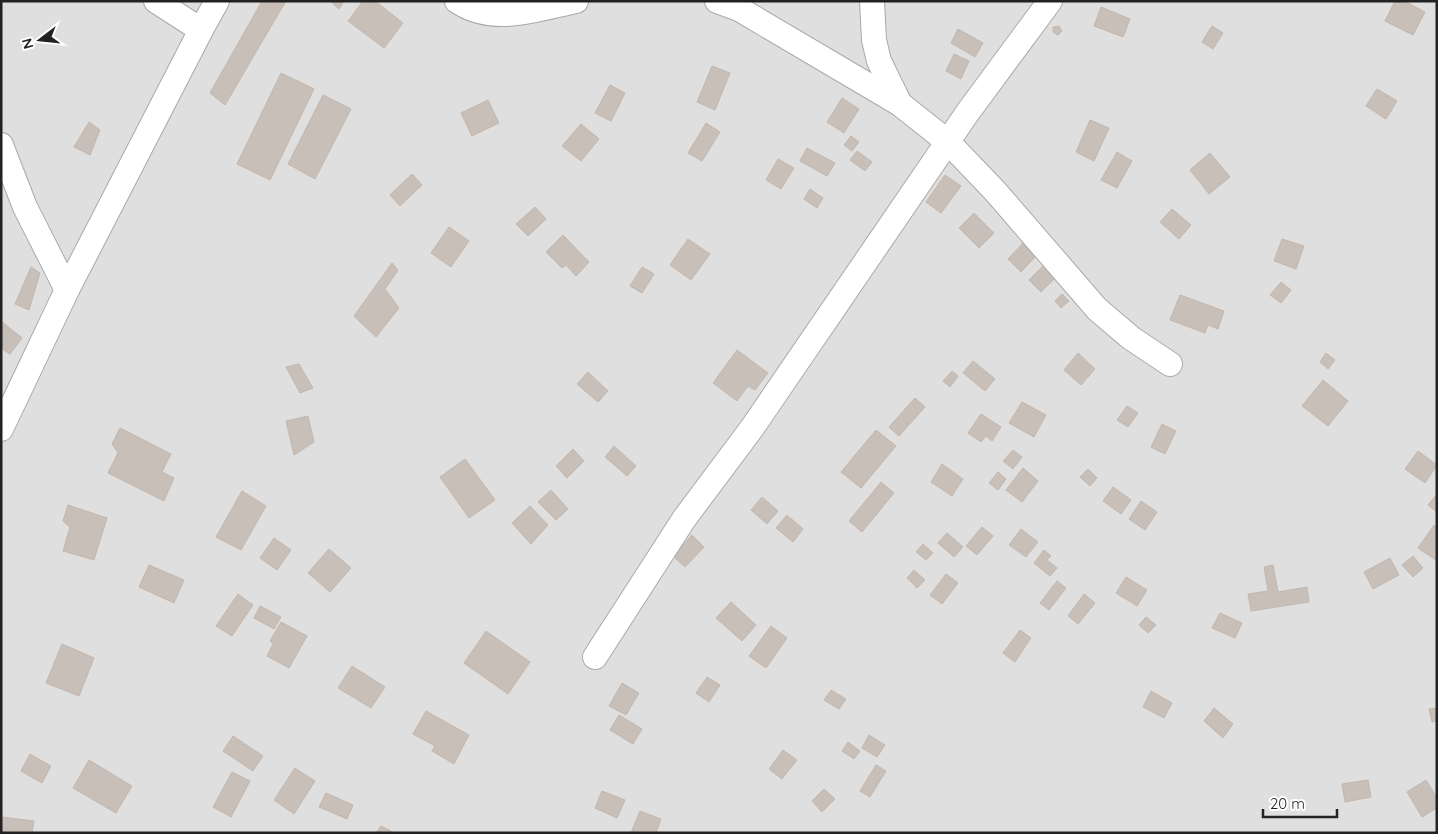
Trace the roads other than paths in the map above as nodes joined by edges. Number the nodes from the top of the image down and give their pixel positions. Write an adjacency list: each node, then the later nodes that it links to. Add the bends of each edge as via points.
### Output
1 (156, 1): 8 (street)
2 (217, 1): 8 (street)
3 (457, 1): 4 (street, via 488,15 506,15)
4 (576, 1)
5 (717, 1): 9 (street, via 739,9)
6 (872, 1): 9 (street, via 874,40 879,61)
7 (1050, 1): 10 (street)
8 (201, 30): 12 (street)
9 (900, 104): 10 (street)
10 (948, 142): 13 (street, via 1097,309 1131,338); 15 (street, via 752,428 684,518)
11 (1, 145): 12 (street, via 24,207)
12 (67, 290): 14 (street)
13 (1170, 364)
14 (1, 429)
15 (595, 657)

